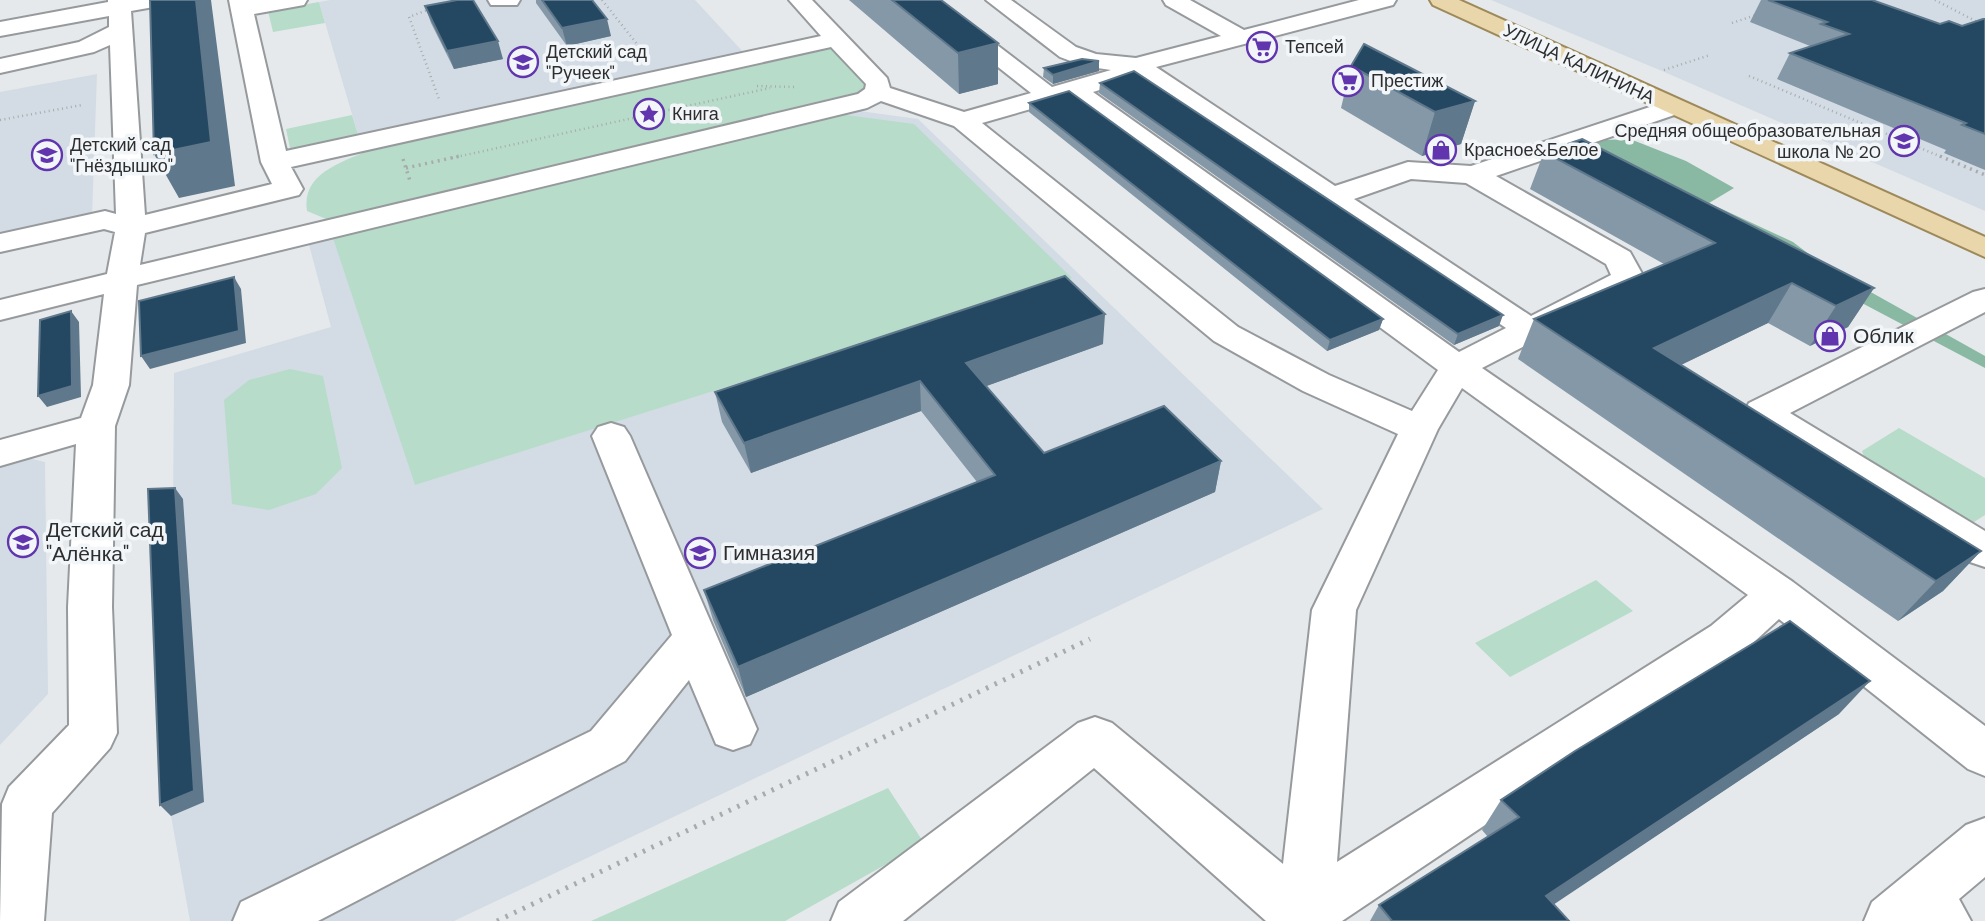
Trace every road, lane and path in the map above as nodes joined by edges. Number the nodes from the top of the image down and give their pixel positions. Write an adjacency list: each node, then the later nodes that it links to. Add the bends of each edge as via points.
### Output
1 (157, 0): 15 (street)
2 (296, 0): 13 (street)
3 (499, 0): 4 (street)
4 (509, 0)
5 (602, 0): 27 (path)
6 (800, 0): 21 (street)
7 (924, 0): 32 (street)
8 (997, 0): 22 (street)
9 (1174, 0): 20 (street)
10 (1385, 0): 20 (street)
11 (1441, 0): 36 (main road, УЛИЦА КАЛИНИНА)
12 (1935, 0): 18 (path)
13 (241, 5): 45 (street)
14 (435, 6): 41 (path, via 409,17)
15 (120, 13): 19 (street); 25 (street, via 86,47); 52 (street)
16 (1756, 15): 17 (path)
17 (1732, 23)
18 (1985, 26)
19 (0, 29)
20 (1240, 37): 24 (street)
21 (837, 38): 27 (street); 34 (street, via 878,83)
22 (1068, 52): 24 (street, via 1091,61); 32 (street)
23 (1710, 55): 26 (path)
24 (1136, 65): 33 (street, via 1117,77); 50 (street)
25 (0, 66)
26 (1661, 71)
27 (663, 76): 41 (street)
28 (1749, 76): 44 (path)
29 (751, 85): 30 (path)
30 (778, 87): 31 (path); 37 (path)
31 (803, 88)
32 (1040, 88): 38 (street)
33 (1074, 90): 38 (street); 60 (street)
34 (878, 92): 38 (street); 51 (street, via 867,100)
35 (82, 105): 40 (path)
36 (1674, 107): 48 (street); 55 (main road, УЛИЦА КАЛИНИНА)
37 (664, 111): 39 (path, via 644,108); 39 (path, via 653,121)
38 (955, 117): 62 (street, via 1226,334 1317,383)
39 (633, 118): 46 (path)
40 (0, 120)
41 (447, 123): 43 (street)
42 (1903, 132): 44 (path)
43 (395, 135): 45 (street); 46 (path)
44 (1890, 136): 47 (path)
45 (275, 162): 49 (street)
46 (406, 168): 51 (path)
47 (1985, 174)
48 (1473, 175): 50 (street, via 1408,170); 59 (street, via 1619,259 1629,279)
49 (289, 189): 52 (street); 53 (street)
50 (1332, 197): 59 (street)
51 (418, 209): 53 (street)
52 (131, 227): 54 (street, via 105,220); 56 (street)
53 (275, 241): 56 (street)
54 (0, 243)
55 (1985, 248)
56 (122, 279): 58 (street); 61 (street, via 111,385)
57 (1985, 299): 65 (street, via 1762,412)
58 (0, 310)
59 (1529, 329): 60 (street)
60 (1457, 367): 62 (street); 66 (street)
61 (96, 426): 64 (street); 71 (street, via 90,607 93,733)
62 (1419, 429): 74 (street, via 1334,610)
63 (611, 436): 67 (street)
64 (0, 453)
65 (1985, 551)
66 (1778, 594): 70 (street); 74 (street, via 1727,639)
67 (695, 638): 69 (street); 76 (street, via 608,746)
68 (1090, 639): 77 (path)
69 (733, 729)
70 (1985, 754)
71 (13, 817): 75 (street)
72 (1985, 844): 73 (street)
73 (1918, 914)
74 (1303, 919): 78 (street, via 1096,738)
75 (16, 921)
76 (261, 921)
77 (497, 921)
78 (859, 921)

